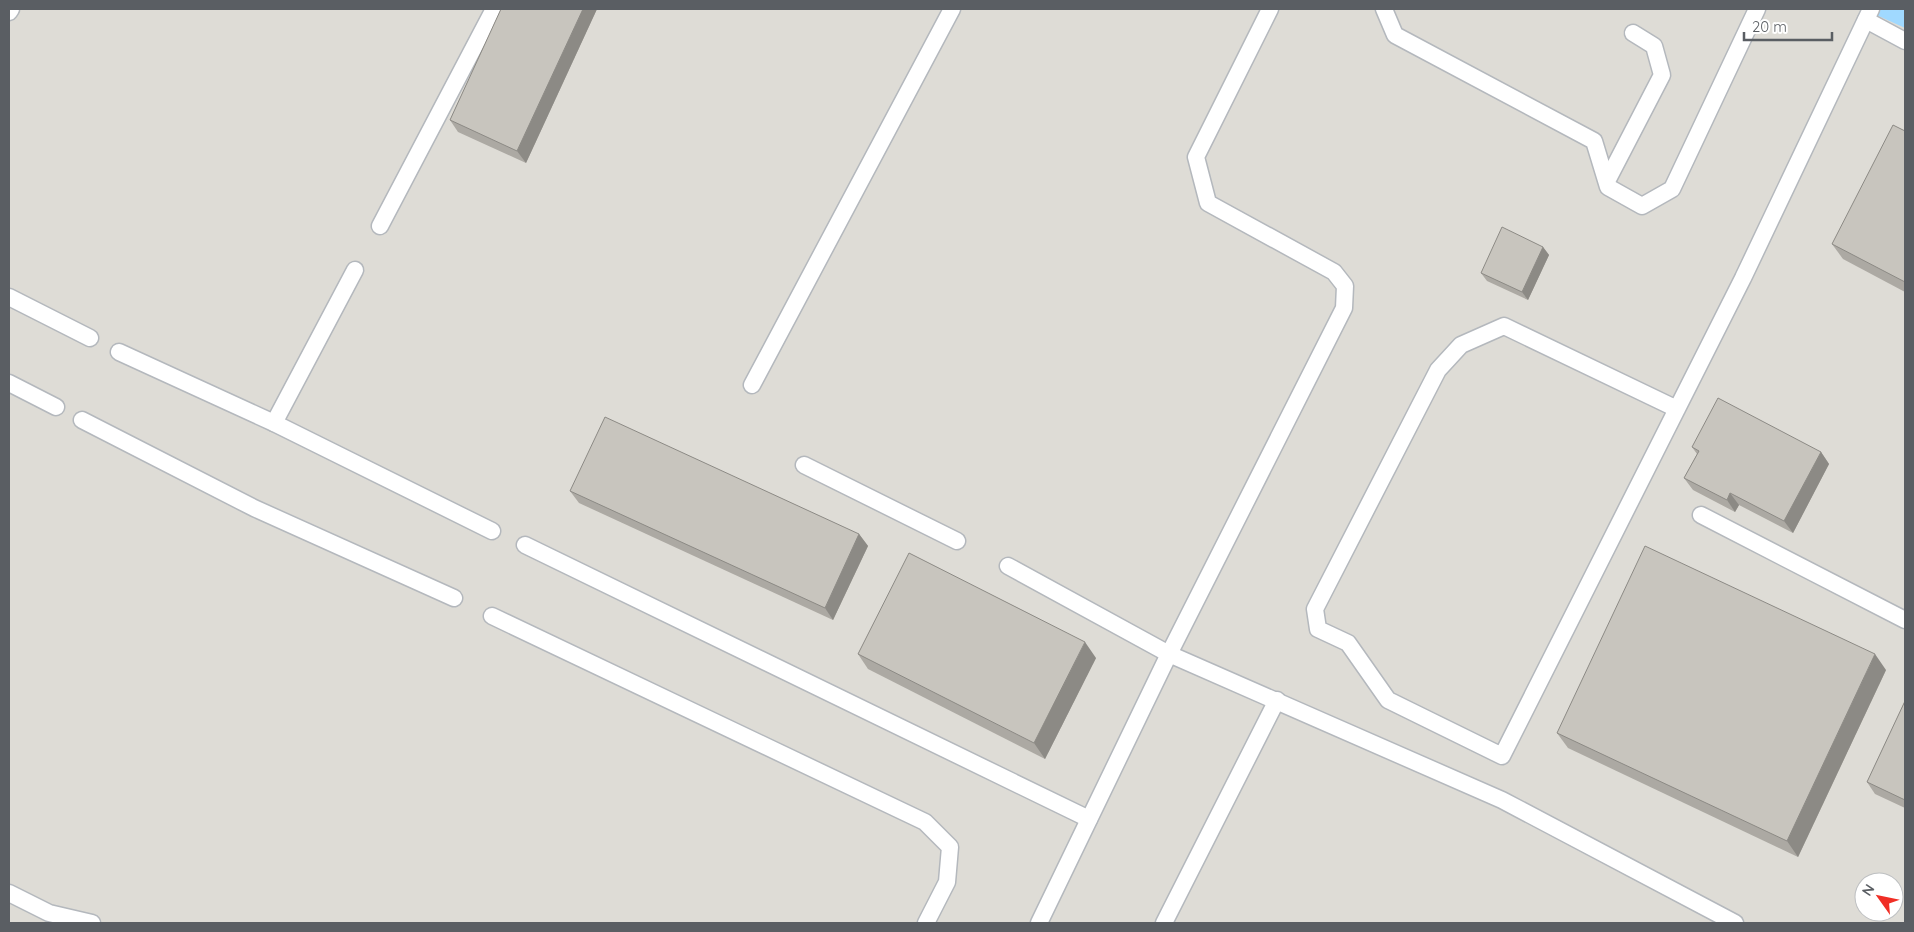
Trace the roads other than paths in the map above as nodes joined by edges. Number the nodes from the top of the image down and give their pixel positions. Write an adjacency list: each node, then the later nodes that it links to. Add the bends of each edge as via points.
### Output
1 (11, 9): 7 (lane)
2 (494, 9): 12 (lane)
3 (952, 9): 18 (lane)
4 (1270, 9): 32 (lane, via 1196,157 1208,203 1334,272 1345,286 1344,308)
5 (1384, 9): 11 (lane, via 1395,35 1594,141)
6 (1757, 9): 11 (lane, via 1672,189 1642,206 1608,186)
7 (9, 12)
8 (1868, 15): 10 (lane); 20 (lane)
9 (1633, 33): 11 (lane, via 1654,46 1662,75)
10 (1905, 41)
11 (1606, 181)
12 (380, 226)
13 (355, 270): 22 (lane)
14 (9, 297): 15 (lane)
15 (90, 338)
16 (119, 352): 22 (lane)
17 (9, 383): 19 (lane)
18 (752, 385)
19 (56, 407)
20 (1677, 409): 20 (lane, via 1502,756 1388,700 1348,643 1318,630 1315,609 1438,370 1461,345 1504,326)
21 (82, 420): 29 (lane, via 254,508)
22 (274, 423): 25 (lane)
23 (804, 465): 26 (lane)
24 (1701, 515): 31 (lane)
25 (492, 531)
26 (957, 541)
27 (524, 545): 34 (lane)
28 (1008, 566): 32 (lane)
29 (454, 598)
30 (492, 616): 37 (lane, via 925,822 950,846 946,882)
31 (1905, 620)
32 (1169, 654): 33 (lane); 34 (lane)
33 (1277, 700): 39 (lane); 40 (lane, via 1502,800)
34 (1090, 819): 38 (lane)
35 (9, 893): 36 (lane, via 49,913)
36 (92, 923)
37 (926, 923)
38 (1040, 923)
39 (1164, 923)
40 (1735, 923)

